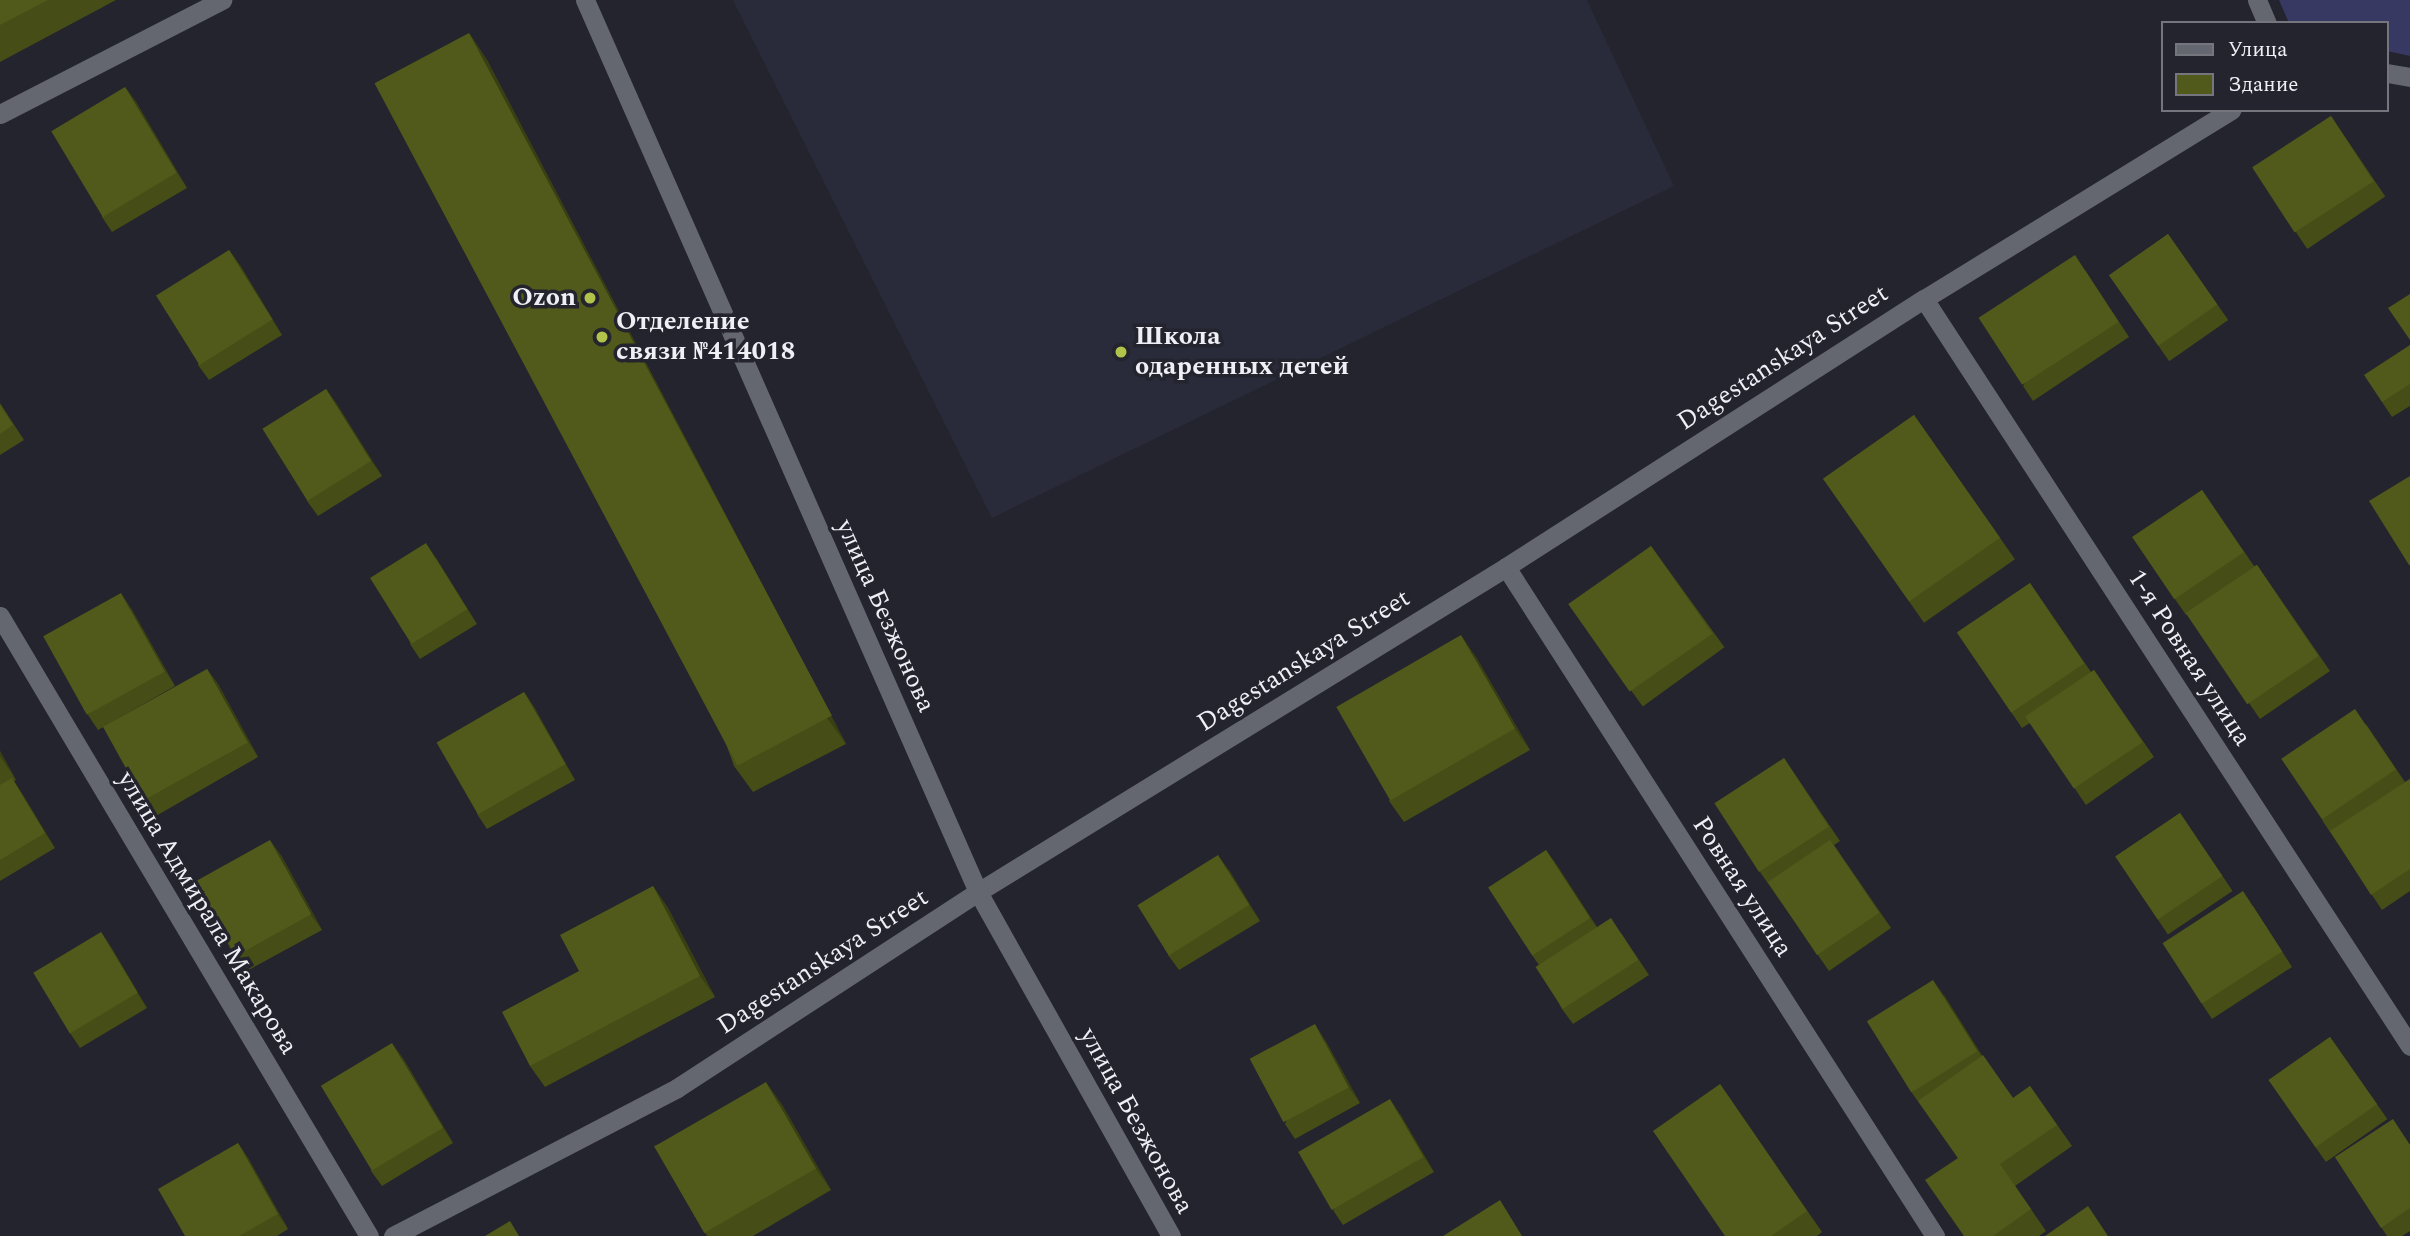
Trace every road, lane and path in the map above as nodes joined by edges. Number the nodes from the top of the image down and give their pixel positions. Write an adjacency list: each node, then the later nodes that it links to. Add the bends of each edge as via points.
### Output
1 (222, 0): 8 (street)
2 (585, 0): 12 (street, улица Безжонова)
3 (2257, 0): 4 (street)
4 (2266, 21)
5 (2389, 73): 6 (street)
6 (2410, 76)
7 (2228, 112): 9 (street, Dagestanskaya Street)
8 (0, 114)
9 (1924, 299): 10 (street, Dagestanskaya Street); 13 (street, 1-я Ровная улица)
10 (1506, 567): 12 (street, Dagestanskaya Street); 17 (street, Ровная улица)
11 (0, 616): 14 (street, улица Адмирала Макарова)
12 (978, 892): 15 (street, Dagestanskaya Street, via 677,1088); 16 (street, улица Безжонова)
13 (2410, 1046)
14 (369, 1236)
15 (393, 1236)
16 (1171, 1236)
17 (1934, 1236)

